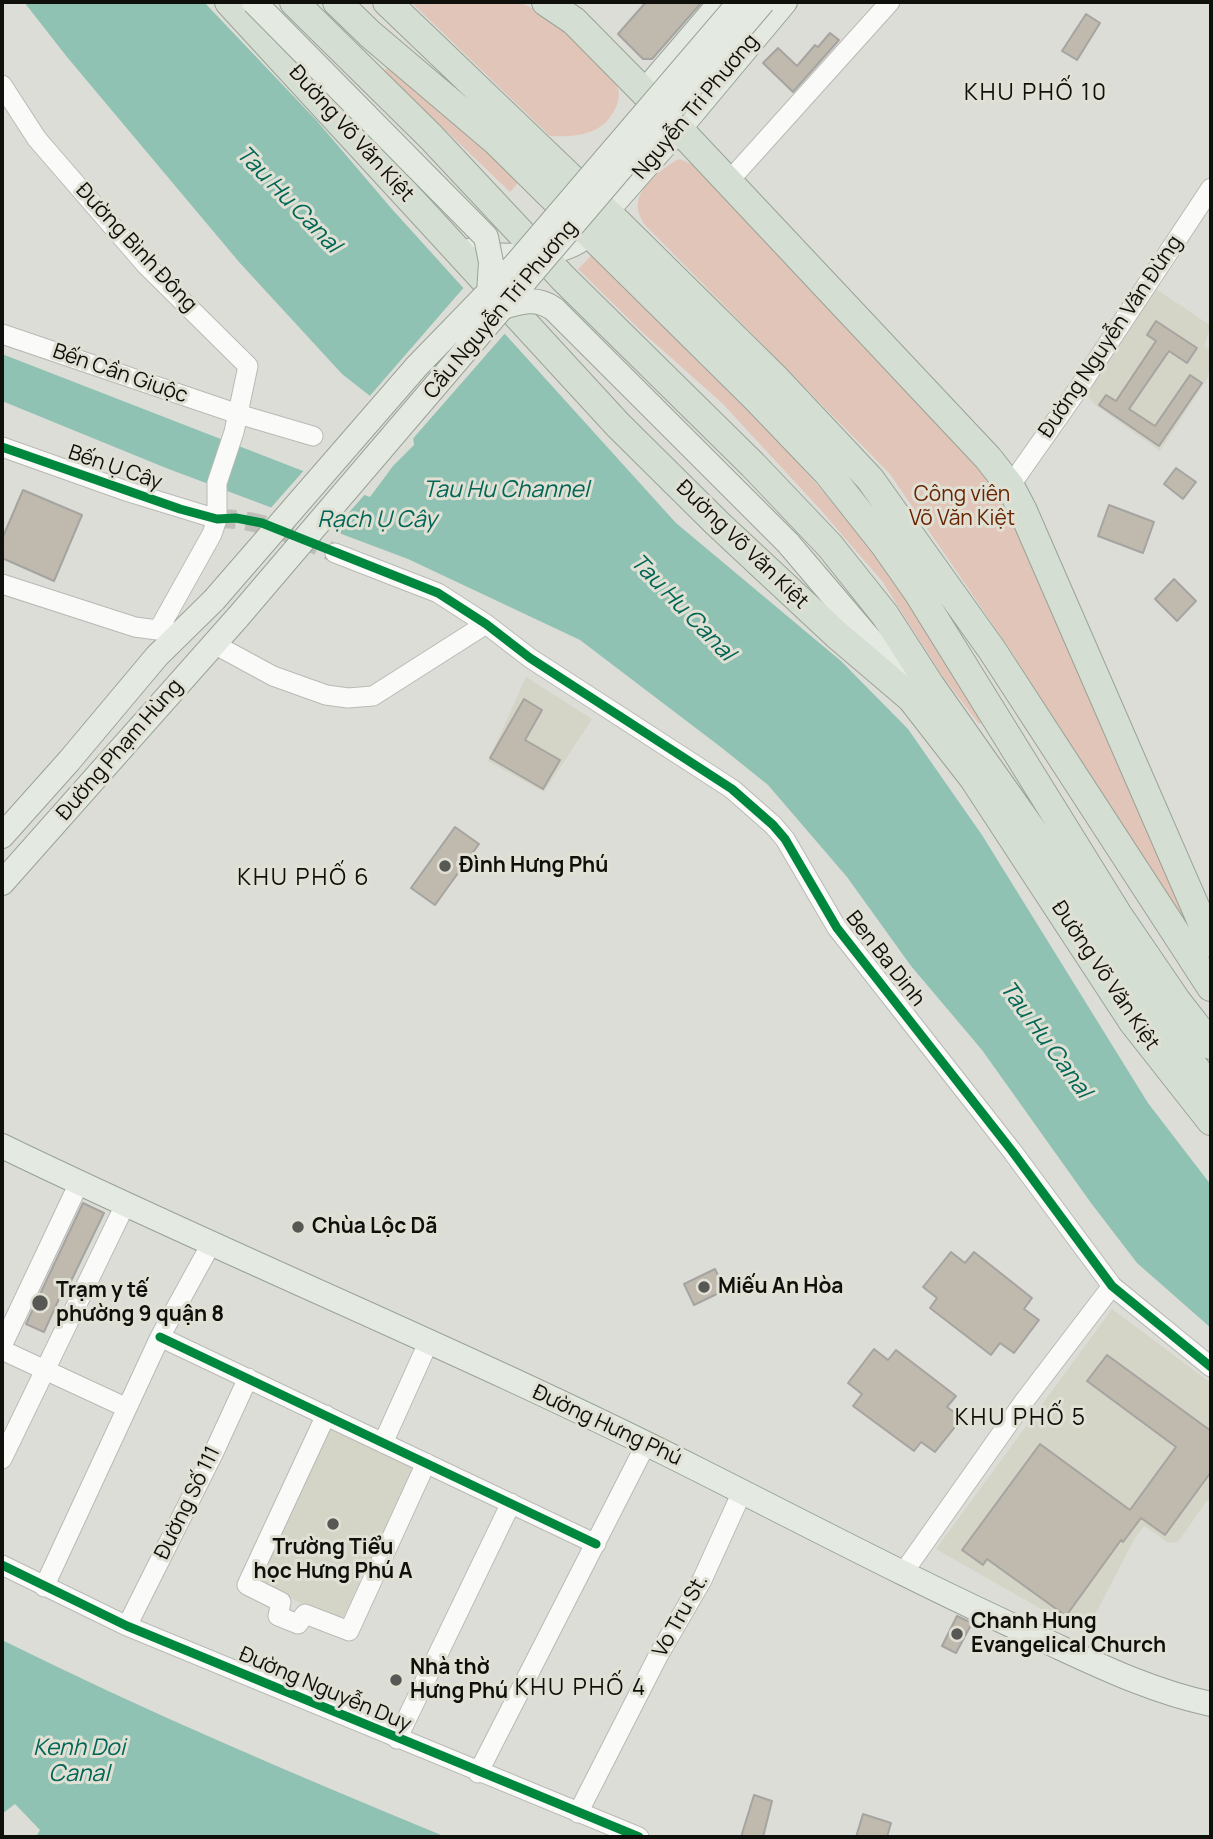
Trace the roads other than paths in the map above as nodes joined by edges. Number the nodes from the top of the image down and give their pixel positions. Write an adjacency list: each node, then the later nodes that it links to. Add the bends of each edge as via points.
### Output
1 (229, 2): 21 (highway, Đường Võ Văn Kiệt)
2 (254, 2): 23 (main road, bridge, via 486,237)
3 (293, 2): 22 (highway, Đường Võ Văn Kiệt, via 431,137)
4 (337, 2): 20 (highway, via 496,141)
5 (387, 2): 19 (highway)
6 (546, 2): 14 (highway, via 574,21)
7 (722, 2): 12 (main road)
8 (740, 2): 23 (main road, Cầu Nguyễn Tri Phương, bridge)
9 (763, 2): 23 (main road, Cầu Nguyễn Tri Phương, bridge)
10 (785, 2): 15 (main road, Nguyễn Tri Phương)
11 (890, 2): 17 (street)
12 (672, 59): 14 (main road); 15 (main road)
13 (2, 85): 25 (street, Đường Bình Đông, via 37,139 146,265 248,366)
14 (644, 92): 16 (highway)
15 (709, 94): 16 (main road, Nguyễn Tri Phương)
16 (679, 129): 17 (highway); 19 (main road, Nguyễn Tri Phương)
17 (728, 182): 28 (highway)
18 (1211, 188): 28 (street, Đường Nguyễn Văn Đừng)
19 (608, 212): 20 (main road, Nguyễn Tri Phương); 43 (highway, via 776,379 884,496 992,650)
20 (589, 233): 22 (main road, via 574,244); 44 (highway, via 827,472 884,544 963,661 1118,915)
21 (446, 238): 22 (main road, via 483,254); 37 (highway, Đường Võ Văn Kiệt, via 618,425 837,635)
22 (540, 253): 40 (highway, Đường Võ Văn Kiệt, via 830,546 885,615)
23 (496, 300): 32 (main road, Cầu Nguyễn Tri Phương, bridge, via 417,366); 33 (main road, Cầu Nguyễn Tri Phương, bridge); 37 (main road, bridge, via 544,302 563,317 788,543 890,663)
24 (2, 334): 25 (street, Bến Cần Giuộc)
25 (236, 423): 26 (street, Bến Cần Giuộc); 29 (street, via 217,483)
26 (313, 436)
27 (2, 447): 29 (street, Bến Ụ Cây)
28 (1010, 486): 42 (highway)
29 (217, 519): 35 (street)
30 (335, 553): 34 (street, via 438,593)
31 (2, 584): 35 (street, via 135,627)
32 (214, 600): 35 (main road, Đường Phạm Hùng)
33 (238, 617): 36 (main road, Đường Phạm Hùng)
34 (486, 624): 36 (street, via 373,696 348,698 273,676); 51 (street, Ben Ba Dinh, via 530,658 732,789 773,825 837,928)
35 (170, 631): 39 (main road, Đường Phạm Hùng, via 157,656)
36 (214, 644): 41 (main road, Đường Phạm Hùng)
37 (911, 698): 38 (highway, Đường Võ Văn Kiệt)
38 (974, 779): 40 (highway); 46 (highway, Đường Võ Văn Kiệt, via 1133,1022)
39 (2, 836)
40 (1037, 837): 45 (highway, Đường Võ Văn Kiệt, via 1153,1012)
41 (2, 883)
42 (1211, 943)
43 (1211, 987)
44 (1211, 1045)
45 (1211, 1089)
46 (1211, 1121)
47 (2, 1146): 48 (main road, Đường Hưng Phú)
48 (79, 1183): 49 (main road, Đường Hưng Phú); 54 (street)
49 (125, 1205): 50 (main road, Đường Hưng Phú); 56 (street)
50 (211, 1244): 52 (street); 53 (main road, Đường Hưng Phú)
51 (1112, 1286): 55 (street, Ben Ba Dinh); 68 (street, via 1025,1399)
52 (160, 1337): 57 (street); 58 (street)
53 (429, 1341): 60 (street); 61 (main road, Đường Hưng Phú)
54 (2, 1348): 56 (street)
55 (1211, 1367)
56 (44, 1369): 58 (street); 62 (street)
57 (248, 1378): 59 (street); 70 (street, Đường Số 111)
58 (127, 1408): 69 (street)
59 (326, 1415): 60 (street); 63 (street, via 247,1585 281,1602 278,1616 298,1625 305,1614 348,1631)
60 (383, 1443): 63 (street)
61 (646, 1444): 64 (main road, Đường Hưng Phú); 66 (street)
62 (2, 1459)
63 (426, 1463): 65 (street)
64 (742, 1492): 68 (main road, Đường Hưng Phú); 74 (street, Vo Tru St., via 702,1580)
65 (511, 1503): 66 (street); 72 (street)
66 (596, 1544): 73 (street)
67 (2, 1565): 69 (street, Đường Nguyễn Duy)
68 (903, 1573): 71 (main road, Đường Hưng Phú, via 1116,1674)
69 (44, 1587): 70 (street, Đường Nguyễn Duy)
70 (127, 1626): 72 (street, Đường Nguyễn Duy)
71 (1211, 1704)
72 (397, 1739): 73 (street, Đường Nguyễn Duy)
73 (478, 1773): 74 (street, Đường Nguyễn Duy)
74 (578, 1814): 75 (street, Đường Nguyễn Duy)
75 (639, 1837)

